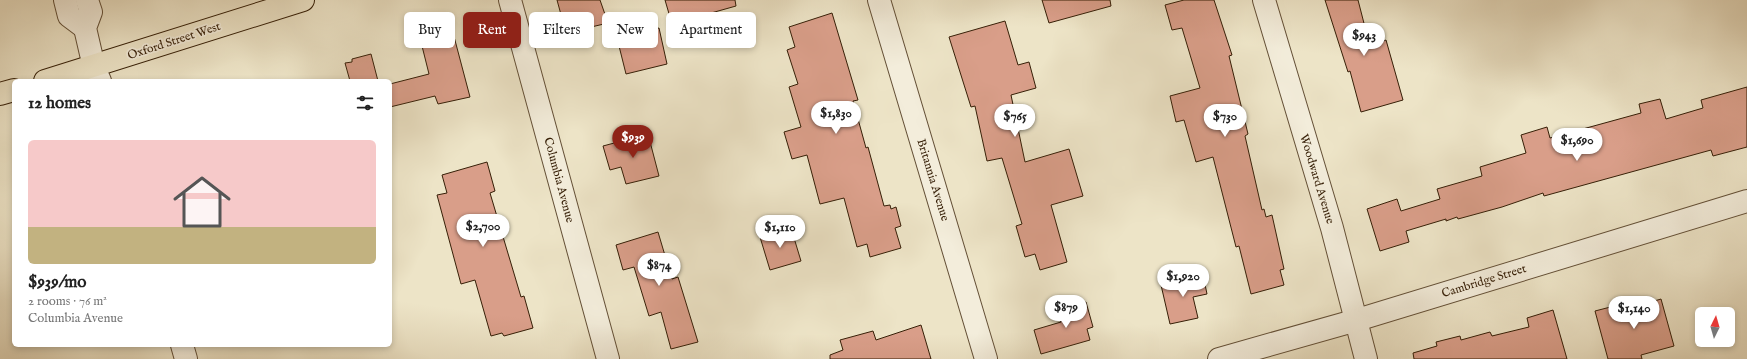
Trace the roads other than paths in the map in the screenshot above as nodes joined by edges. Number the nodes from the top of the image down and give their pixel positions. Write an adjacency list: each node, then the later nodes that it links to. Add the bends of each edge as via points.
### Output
1 (65, 0): 7 (street, via 69,16)
2 (87, 0): 7 (street, via 91,12)
3 (303, 0): 8 (main road, Oxford Street West)
4 (510, 0): 16 (street, Columbia Avenue)
5 (879, 0): 17 (street, Britannia Avenue)
6 (1264, 0): 13 (street, Woodward Avenue)
7 (84, 28): 8 (street)
8 (97, 74): 9 (main road, Oxford Street West)
9 (60, 79)
10 (12, 91): 11 (main road)
11 (0, 94)
12 (1747, 201): 13 (street, Cambridge Street)
13 (1357, 320): 18 (street, Cambridge Street); 19 (street, Woodward Avenue)
14 (183, 347): 15 (street)
15 (186, 359)
16 (608, 359)
17 (986, 359)
18 (1220, 359)
19 (1366, 359)

